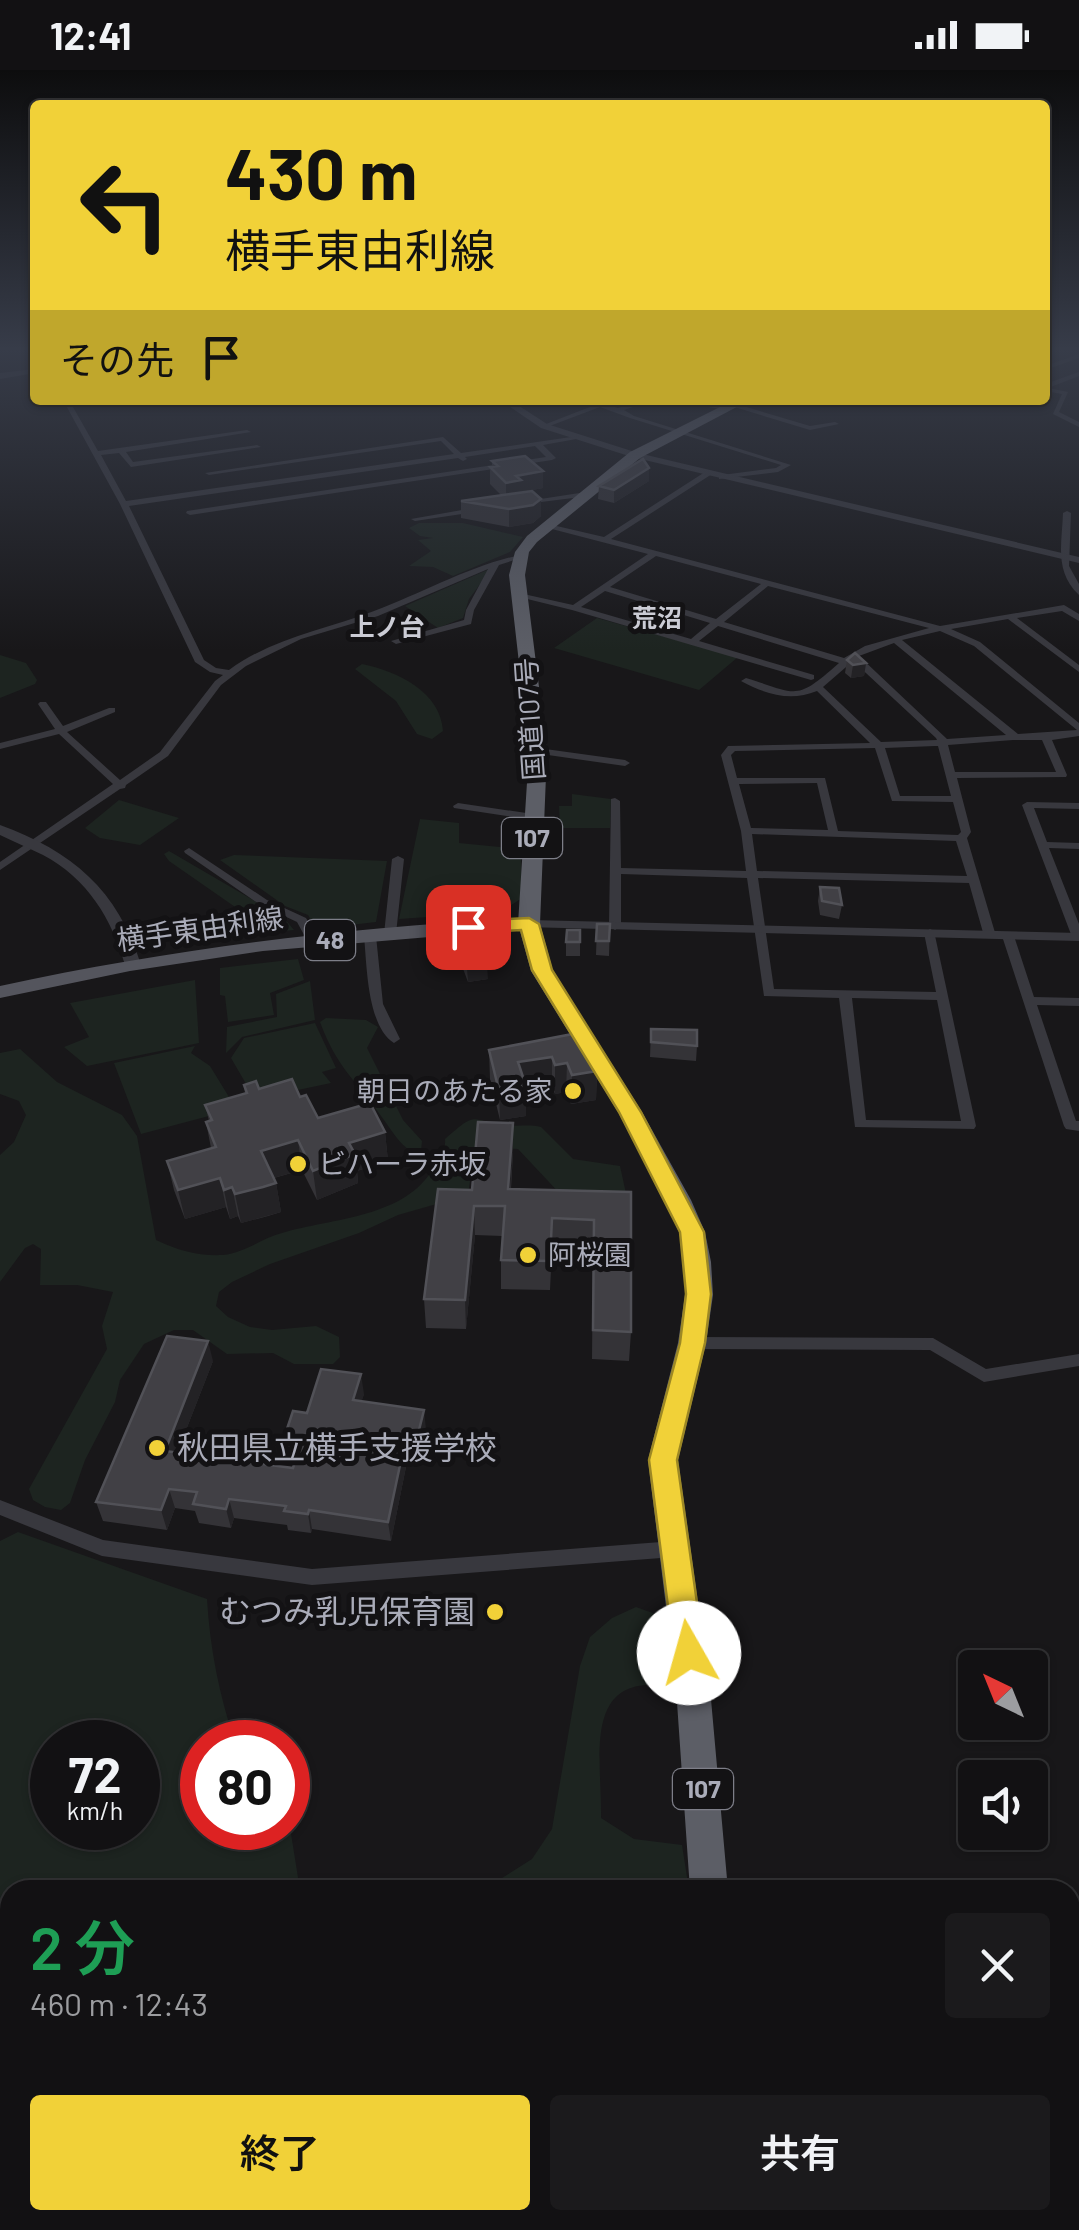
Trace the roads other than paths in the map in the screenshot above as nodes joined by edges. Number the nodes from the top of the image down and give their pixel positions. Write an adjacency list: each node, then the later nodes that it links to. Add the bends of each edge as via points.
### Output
1 (93, 450): 12 (street)
2 (121, 450): 11 (street, via 132,465); 12 (street)
3 (242, 450): 11 (street)
4 (371, 450): 15 (street)
5 (453, 450): 13 (street)
6 (495, 450): 13 (street)
7 (543, 450): 17 (street, via 552,458)
8 (618, 450): 14 (street)
9 (645, 450): 14 (highway)
10 (737, 450): 21 (street, via 787,465)
11 (232, 451): 16 (street)
12 (95, 454): 26 (street)
13 (458, 454): 17 (street); 19 (street)
14 (635, 455): 20 (street); 24 (highway)
15 (318, 457): 16 (street); 19 (street)
16 (245, 468): 18 (street); 22 (street)
17 (474, 470): 23 (street)
18 (209, 473)
19 (331, 473): 22 (street); 23 (street)
20 (708, 474): 21 (street); 33 (street)
21 (722, 477): 35 (street)
22 (256, 484): 25 (street); 26 (street)
23 (344, 490): 25 (street)
24 (586, 494): 27 (street); 32 (highway)
25 (268, 501): 29 (street)
26 (124, 504): 53 (street, via 200,662)
27 (508, 504)
28 (490, 507): 30 (street)
29 (190, 513)
30 (415, 519)
31 (1079, 524): 35 (street, via 1067,517)
32 (551, 526): 33 (street); 36 (highway)
33 (605, 540): 34 (street)
34 (654, 554): 39 (street); 40 (street)
35 (1066, 557): 37 (street); 41 (street)
36 (520, 558): 38 (street); 42 (highway, 国道107号 / 107)
37 (1079, 560)
38 (494, 564): 49 (street, via 468,622); 53 (street, via 375,614 298,637)
39 (768, 582): 46 (street); 47 (street)
40 (604, 588): 43 (street); 46 (street)
41 (1079, 592)
42 (519, 596): 43 (street); 66 (highway, 国道107号 / 107)
43 (574, 608): 48 (street)
44 (1011, 616): 45 (street, via 1064,608); 47 (street); 52 (street)
45 (1079, 618)
46 (719, 621): 48 (street); 51 (street, via 766,640)
47 (946, 630): 50 (street); 60 (street, via 977,644)
48 (694, 640): 54 (street)
49 (396, 641)
50 (897, 641): 51 (street); 61 (street)
51 (847, 658): 56 (street); 63 (street)
52 (1079, 669)
53 (230, 673): 70 (street, via 164,754)
54 (811, 677)
55 (746, 681): 56 (street, via 790,695)
56 (819, 688): 65 (street)
57 (43, 704): 59 (street)
58 (112, 710): 59 (street)
59 (60, 731): 64 (street); 70 (street)
60 (1079, 731): 62 (street)
61 (1015, 737): 62 (street); 63 (street)
62 (1047, 740): 68 (street, via 1062,775)
63 (945, 744): 65 (street); 68 (street)
64 (0, 746)
65 (880, 747): 69 (street, via 732,748 726,755); 71 (street, via 896,799)
66 (538, 751): 67 (street); 75 (highway, 国道107号 / 107)
67 (625, 763)
68 (953, 775): 71 (street)
69 (734, 780): 77 (street); 78 (street, via 821,780)
70 (121, 786): 82 (street)
71 (956, 799): 79 (street, via 966,832)
72 (615, 801): 86 (street)
73 (458, 806): 75 (street)
74 (1079, 806): 80 (street, via 1027,806)
75 (534, 817): 91 (highway, 国道107号 / 107)
76 (0, 829): 82 (street)
77 (746, 831): 78 (street); 87 (street)
78 (834, 835): 79 (street)
79 (961, 838): 88 (street)
80 (1042, 845): 81 (street); 89 (street)
81 (1079, 846)
82 (33, 847): 85 (street); 100 (street, via 66,864 102,900 118,921)
83 (190, 850): 99 (street, via 263,902 302,920)
84 (398, 859): 95 (street)
85 (0, 867)
86 (616, 871): 87 (street); 92 (street)
87 (752, 872): 88 (street); 93 (street)
88 (974, 880): 96 (street)
89 (1059, 888): 90 (street); 98 (street)
90 (1079, 888)
91 (529, 924): 92 (street); 95 (main road, 横手東由利線 / 48); 108 (highway, 国道107号 / 107, via 542,970 630,1112 692,1232 699,1294)
92 (615, 926): 93 (street)
93 (759, 930): 94 (street); 102 (street, via 768,992)
94 (930, 933): 96 (street); 103 (street)
95 (380, 935): 99 (main road, 横手東由利線 / 48); 106 (street, via 377,1004)
96 (990, 936): 97 (street)
97 (1008, 936): 98 (street); 104 (street)
98 (1078, 937)
99 (313, 941): 100 (main road, 横手東由利線 / 48)
100 (132, 965): 101 (main road, 横手東由利線 / 48)
101 (0, 992)
102 (845, 994): 103 (street); 103 (street, via 860,1124 969,1126)
103 (940, 996)
104 (1030, 1001): 105 (street); 107 (street, via 1071,1126)
105 (1079, 1002)
106 (394, 1039)
107 (1079, 1126)
108 (692, 1343): 109 (street, via 933,1344 984,1376); 111 (highway, 国道107号 / 107, via 663,1460)
109 (1079, 1360)
110 (0, 1507): 111 (street, via 102,1548 312,1577)
111 (675, 1549): 112 (highway, 国道107号 / 107, via 697,1722)
112 (707, 1880)

